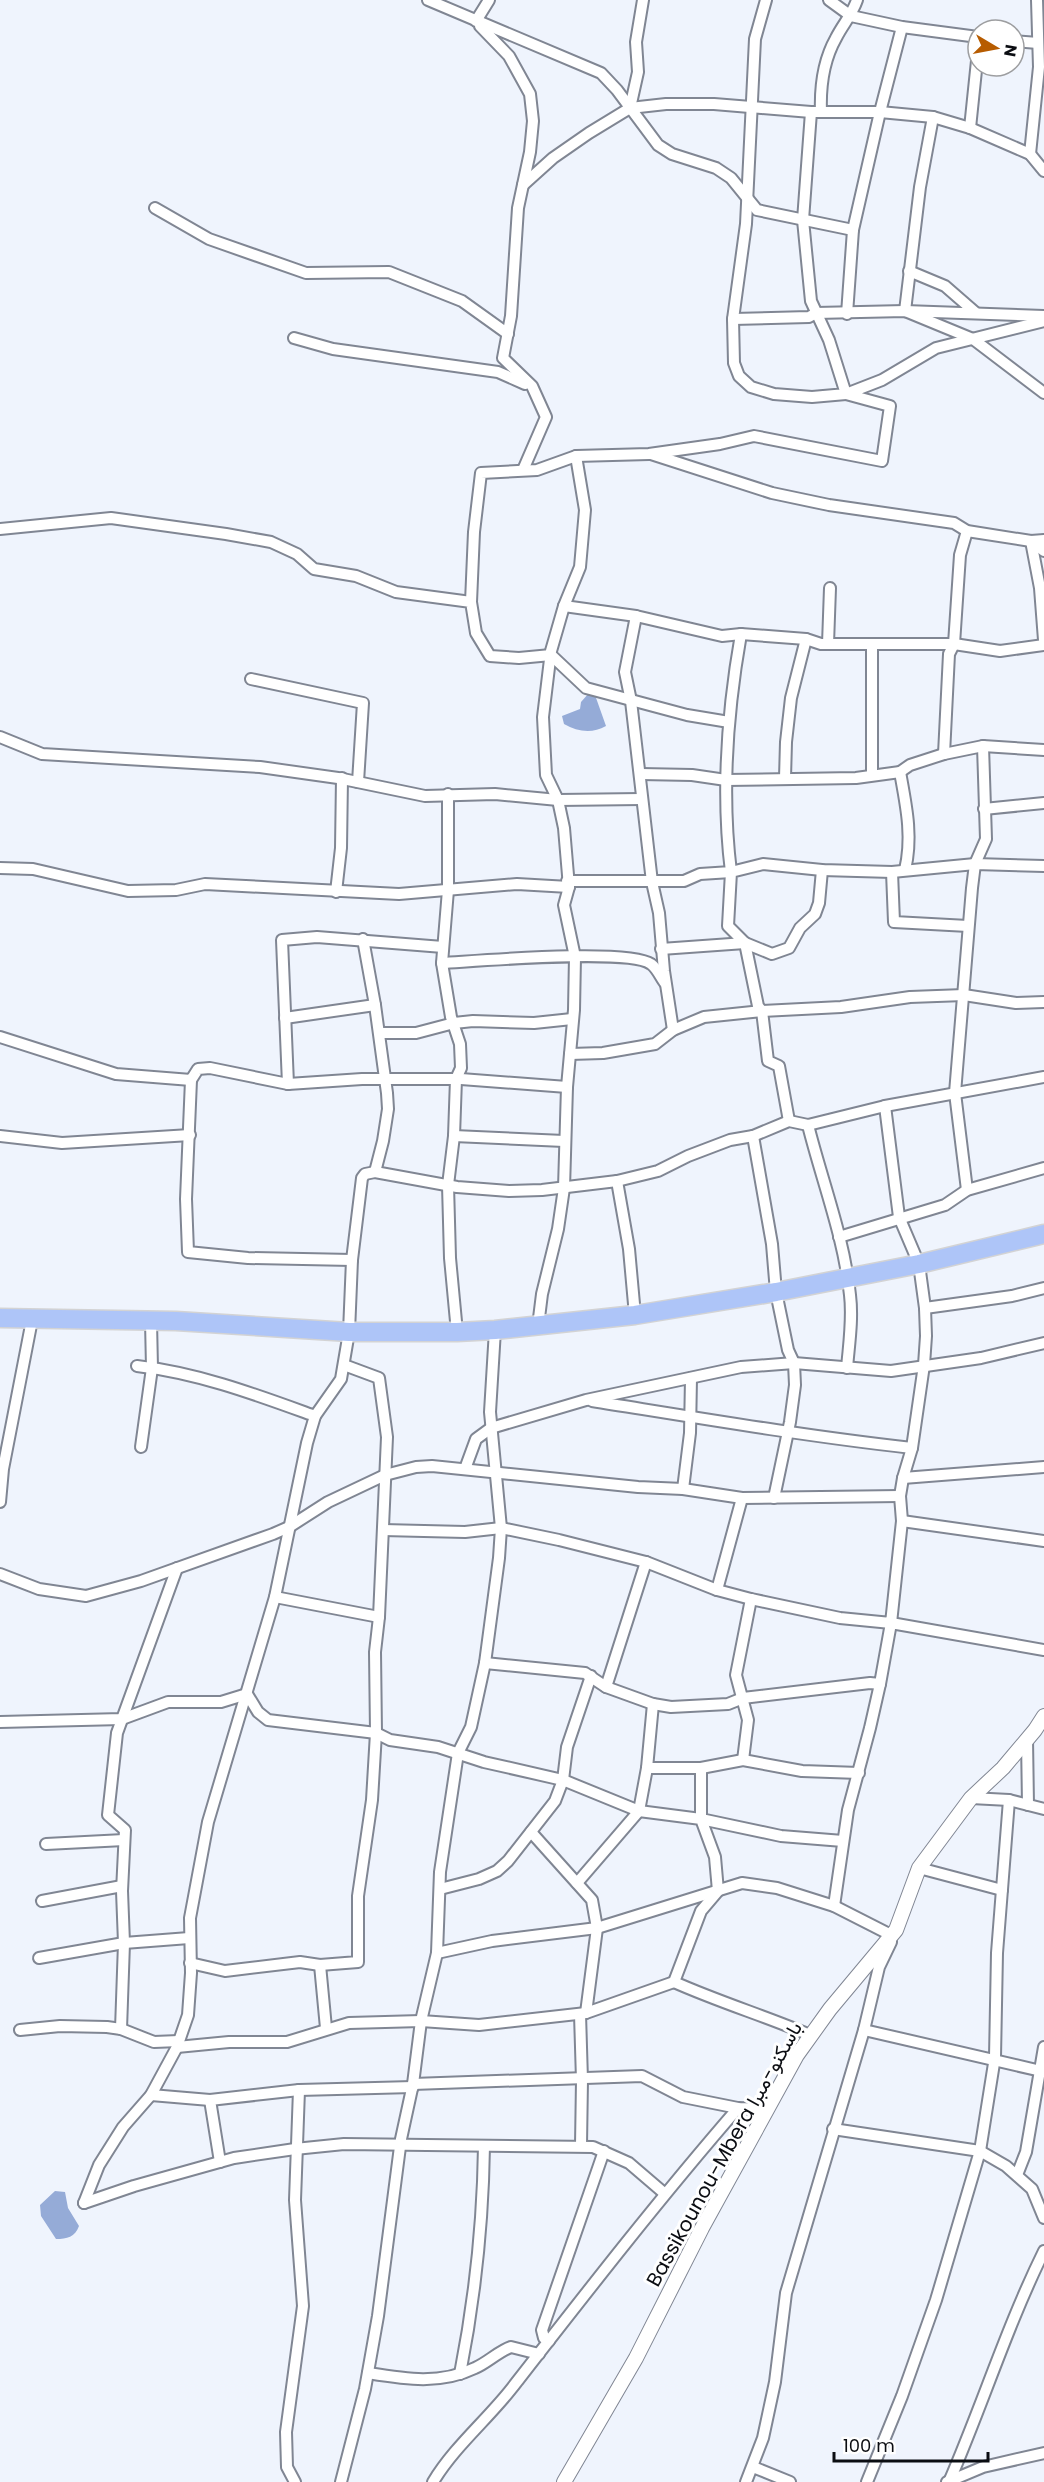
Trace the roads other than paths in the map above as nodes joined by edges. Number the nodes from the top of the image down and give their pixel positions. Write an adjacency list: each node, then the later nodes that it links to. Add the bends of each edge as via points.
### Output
1 (428, 0): 9 (street)
2 (489, 0): 9 (street)
3 (643, 0): 16 (street, via 636,42 638,72)
4 (766, 0): 17 (street, via 754,39)
5 (830, 0): 8 (street)
6 (857, 0): 8 (street)
7 (1037, 0): 13 (street)
8 (851, 15): 10 (street); 18 (street, via 825,62)
9 (476, 21): 16 (street, via 601,74); 24 (street, via 509,56 530,94 533,125)
10 (902, 27): 11 (street); 19 (street)
11 (966, 35)
12 (1026, 42): 13 (street)
13 (1038, 43): 14 (street)
14 (1041, 68): 22 (street)
15 (975, 78): 21 (street)
16 (630, 108): 17 (street, via 705,104); 24 (street, via 553,158); 25 (street, via 658,145 672,154 716,168)
17 (750, 109): 18 (street); 25 (street)
18 (816, 112): 19 (street); 27 (street)
19 (880, 112): 20 (street); 28 (street)
20 (933, 117): 21 (street); 29 (street)
21 (970, 128): 22 (street)
22 (1030, 154): 23 (street)
23 (1044, 171)
24 (523, 185): 37 (street)
25 (747, 196): 27 (street, via 757,210); 35 (street)
26 (154, 208): 37 (street, via 209,239 306,273 389,272 462,301)
27 (804, 220): 28 (street); 31 (street, via 811,301)
28 (853, 230): 32 (street)
29 (909, 271): 30 (street); 33 (street, via 945,286)
30 (905, 311): 32 (street); 33 (street); 39 (street)
31 (816, 314): 32 (street); 35 (street); 42 (street, via 829,340)
32 (847, 314)
33 (976, 314): 34 (street)
34 (1044, 316)
35 (733, 319): 42 (street, via 734,363 751,387 812,398)
36 (1044, 321): 39 (street)
37 (508, 334): 40 (street, via 503,358)
38 (294, 338): 40 (street, via 333,349 498,372)
39 (973, 339): 41 (street); 42 (street, via 936,348 882,380)
40 (532, 386): 45 (street, via 546,417)
41 (1044, 393)
42 (846, 394): 43 (street, via 890,405 882,461 754,436)
43 (649, 454): 44 (street); 47 (street, via 772,493 954,523)
44 (576, 456): 45 (street, via 537,470); 53 (street, via 585,510 580,567)
45 (524, 470): 52 (street, via 481,473)
46 (0, 529): 52 (street, via 111,518 225,534 271,542 297,554 314,569 356,576 396,592)
47 (967, 531): 49 (street); 59 (street, via 960,555)
48 (1044, 540): 49 (street)
49 (1031, 541): 50 (street); 57 (street)
50 (1044, 551)
51 (830, 588): 58 (street)
52 (471, 602): 62 (street, via 476,633 490,656)
53 (564, 606): 54 (street); 62 (street)
54 (636, 616): 55 (street, via 722,636); 64 (street, via 625,672)
55 (741, 634): 56 (street); 65 (street)
56 (806, 639): 58 (street); 74 (street, via 791,698)
57 (1044, 640)
58 (828, 644): 60 (street)
59 (954, 644): 60 (street); 61 (street, via 1000,651); 69 (street, via 949,654)
60 (872, 645): 72 (street)
61 (1044, 645)
62 (551, 656): 64 (street, via 586,688); 79 (street, via 543,717 546,775)
63 (251, 679): 76 (street, via 363,703)
64 (631, 701): 65 (street); 71 (street)
65 (729, 722): 75 (street)
66 (0, 737): 73 (street, via 42,754 260,767)
67 (983, 746): 68 (street); 69 (street); 81 (street)
68 (1044, 750)
69 (944, 754): 70 (street)
70 (900, 772): 72 (street); 86 (street, via 910,849)
71 (641, 774): 75 (street); 78 (street)
72 (872, 775): 74 (street)
73 (342, 778): 76 (street); 92 (street)
74 (785, 778): 75 (street)
75 (726, 780): 87 (street, via 724,811)
76 (358, 782): 77 (street, via 425,796)
77 (448, 794): 79 (street); 91 (street)
78 (642, 799): 79 (street); 89 (street)
79 (558, 800): 90 (street)
80 (1044, 803): 81 (street)
81 (984, 809): 82 (street, via 986,839)
82 (975, 864): 83 (street); 86 (street); 93 (street)
83 (1044, 866)
84 (0, 868): 92 (street, via 33,869 128,891 176,890 206,884)
85 (822, 870): 87 (street, via 764,864); 88 (street); 95 (street, via 819,903 789,948 772,954)
86 (905, 870): 88 (street)
87 (731, 872): 89 (street, via 700,874 684,881); 95 (street, via 728,926)
88 (892, 872): 93 (street, via 894,922)
89 (652, 882): 90 (street); 97 (street)
90 (568, 884): 91 (street); 98 (street, via 564,905)
91 (448, 890): 92 (street, via 399,894); 96 (street)
92 (336, 892)
93 (968, 926): 101 (street)
94 (363, 939): 96 (street); 103 (street); 105 (street, via 282,940)
95 (746, 943): 97 (street); 104 (street)
96 (443, 946): 99 (street)
97 (662, 949): 100 (street)
98 (575, 957): 99 (street); 100 (street, via 626,957 651,964); 106 (street)
99 (442, 963): 107 (street)
100 (666, 986): 108 (street)
101 (964, 995): 102 (street, via 1017,1003); 104 (street); 118 (street)
102 (1044, 1002)
103 (375, 1005): 105 (street); 109 (street)
104 (762, 1011): 108 (street, via 704,1017); 120 (street, via 768,1061 779,1066)
105 (285, 1018): 116 (street)
106 (572, 1019): 107 (street); 111 (street)
107 (454, 1023): 109 (street, via 416,1033); 115 (street, via 460,1044)
108 (674, 1030): 111 (street, via 655,1044)
109 (380, 1033): 113 (street)
110 (0, 1037): 114 (street, via 116,1074)
111 (570, 1054): 117 (street)
112 (1044, 1077): 118 (street)
113 (384, 1079): 115 (street); 116 (street); 128 (street, via 388,1109)
114 (191, 1080): 116 (street, via 198,1069 210,1068); 122 (street)
115 (456, 1080): 117 (street); 125 (street)
116 (288, 1084)
117 (567, 1087): 126 (street)
118 (955, 1093): 119 (street); 132 (street)
119 (885, 1106): 121 (street); 133 (street)
120 (789, 1121): 121 (street); 124 (street)
121 (808, 1125): 135 (street)
122 (190, 1135): 123 (street, via 62,1143); 136 (street, via 188,1252 248,1258)
123 (0, 1136)
124 (753, 1136): 129 (street, via 729,1140 658,1171); 140 (street, via 772,1244)
125 (454, 1137): 126 (street); 130 (street)
126 (564, 1141): 131 (street)
127 (1044, 1168): 132 (street)
128 (375, 1172): 130 (street); 136 (street, via 362,1179)
129 (617, 1181): 131 (street); 142 (street)
130 (448, 1185): 131 (street, via 509,1191); 149 (street)
131 (564, 1188): 146 (street)
132 (967, 1190): 133 (street, via 945,1204)
133 (899, 1217): 135 (street); 137 (street)
134 (1044, 1234): 137 (main road)
135 (838, 1237): 138 (street)
136 (352, 1260): 148 (street)
137 (919, 1264): 138 (main road); 141 (street)
138 (847, 1278): 140 (main road); 156 (street, via 851,1325)
139 (1044, 1288): 141 (street)
140 (776, 1292): 142 (main road); 151 (street)
141 (925, 1308): 153 (street)
142 (635, 1316): 146 (main road)
143 (0, 1318): 144 (main road)
144 (32, 1320): 145 (main road); 174 (street)
145 (151, 1321): 148 (main road); 155 (street)
146 (538, 1326): 147 (main road)
147 (495, 1330): 149 (main road); 161 (street)
148 (349, 1332): 149 (main road); 152 (street)
149 (457, 1332)
150 (1044, 1343): 153 (street, via 981,1358)
151 (794, 1363): 156 (street); 157 (street, via 741,1367); 162 (street, via 795,1385)
152 (344, 1365): 159 (street, via 341,1379); 168 (street, via 379,1378 387,1437)
153 (924, 1365): 156 (street, via 891,1371); 164 (street)
154 (137, 1366): 155 (street)
155 (152, 1368): 159 (street, via 256,1394); 163 (street)
156 (847, 1368)
157 (691, 1378): 158 (street); 160 (street)
158 (586, 1400): 160 (street); 161 (street)
159 (315, 1416): 176 (street)
160 (691, 1416): 162 (street); 170 (street)
161 (491, 1428): 166 (street, via 476,1439); 167 (street)
162 (787, 1432): 164 (street); 173 (street)
163 (141, 1447)
164 (912, 1448): 169 (street)
165 (1044, 1467): 169 (street)
166 (465, 1469): 167 (street); 168 (street, via 416,1467)
167 (497, 1473): 170 (street); 177 (street)
168 (385, 1475): 176 (street, via 328,1502); 178 (street)
169 (903, 1478): 171 (street)
170 (683, 1489): 172 (street)
171 (900, 1496): 173 (street); 175 (street)
172 (742, 1498): 173 (street); 183 (street)
173 (774, 1498)
174 (0, 1502)
175 (902, 1521): 179 (street); 187 (street)
176 (289, 1527): 181 (street); 184 (street)
177 (501, 1527): 178 (street, via 465,1532); 180 (street); 189 (street)
178 (383, 1530): 186 (street)
179 (1044, 1541)
180 (646, 1562): 183 (street); 192 (street)
181 (177, 1568): 182 (street, via 86,1596 39,1589); 197 (street)
182 (0, 1574)
183 (717, 1590): 185 (street)
184 (275, 1597): 186 (street); 193 (street)
185 (751, 1599): 187 (street, via 840,1618); 194 (street, via 736,1676)
186 (379, 1617): 199 (street, via 375,1652)
187 (891, 1623): 188 (street); 191 (street)
188 (1044, 1650)
189 (485, 1663): 190 (street); 201 (street, via 471,1727)
190 (591, 1676): 192 (street); 206 (street, via 567,1747)
191 (880, 1684): 194 (street); 205 (street)
192 (606, 1687): 195 (street)
193 (247, 1694): 197 (street, via 221,1702 168,1702); 199 (street, via 268,1720); 227 (street, via 207,1822)
194 (743, 1698): 195 (street, via 728,1704); 202 (street, via 748,1720)
195 (653, 1704): 203 (street)
196 (1044, 1716): 200 (street, Bassikounou-Mbera باسكنو-مبرا)
197 (122, 1719): 198 (street); 214 (street, via 108,1815 125,1830)
198 (0, 1722)
199 (376, 1733): 201 (street, via 390,1740); 232 (street, via 372,1800 358,1896 358,1962)
200 (1028, 1739): 207 (street, Bassikounou-Mbera باسكنو-مبرا); 209 (street)
201 (458, 1753): 206 (street); 220 (street)
202 (743, 1760): 204 (street); 205 (street, via 802,1771)
203 (647, 1768): 204 (street); 211 (street)
204 (701, 1768): 212 (street)
205 (859, 1773): 215 (street)
206 (562, 1780): 211 (street); 213 (street, via 555,1801)
207 (971, 1798): 208 (street); 217 (street, Bassikounou-Mbera باسكنو-مبرا)
208 (1009, 1800): 209 (street); 221 (street)
209 (1028, 1805): 210 (street)
210 (1044, 1809)
211 (639, 1811): 212 (street); 218 (street)
212 (701, 1819): 215 (street, via 781,1836); 222 (street, via 715,1857)
213 (531, 1832): 218 (street); 220 (street, via 497,1870)
214 (124, 1840): 216 (street); 219 (street)
215 (843, 1841): 224 (street)
216 (46, 1844)
217 (919, 1868): 221 (street); 226 (street, Bassikounou-Mbera باسكنو-مبرا)
218 (577, 1883): 225 (street, via 592,1900)
219 (122, 1886): 223 (street); 228 (street)
220 (440, 1889): 229 (street)
221 (1002, 1890): 243 (street)
222 (718, 1891): 224 (street, via 742,1883 777,1888); 225 (street); 233 (street, via 701,1911)
223 (42, 1901)
224 (834, 1906): 226 (street)
225 (597, 1928): 229 (street, via 492,1941); 234 (street)
226 (893, 1933): 239 (street, via 879,1967); 240 (street, Bassikounou-Mbera باسكنو-مبرا)
227 (189, 1938): 228 (street); 231 (street)
228 (124, 1943): 230 (street); 237 (street)
229 (437, 1953): 235 (street)
230 (39, 1958)
231 (190, 1963): 232 (street, via 225,1971 300,1962); 241 (street, via 188,2015)
232 (320, 1965): 236 (street)
233 (674, 1982): 234 (street); 240 (street)
234 (583, 2013): 235 (street, via 479,2025); 245 (street)
235 (421, 2021): 236 (street, via 349,2023); 246 (street)
236 (326, 2028): 241 (street, via 287,2042)
237 (121, 2029): 238 (street, via 60,2026); 241 (street, via 154,2042)
238 (20, 2030)
239 (864, 2030): 243 (street); 252 (street)
240 (810, 2036): 251 (street, Bassikounou-Mbera باسكنو-مبرا)
241 (178, 2044): 248 (street)
242 (1044, 2047): 244 (street)
243 (994, 2062): 244 (street); 258 (street)
244 (1041, 2071): 260 (street, via 1026,2152)
245 (582, 2080): 246 (street); 250 (street, via 642,2076 683,2097); 253 (street)
246 (413, 2086): 247 (street); 254 (street)
247 (299, 2090): 249 (street); 256 (street)
248 (151, 2095): 249 (street); 259 (street, via 123,2127 99,2165 84,2204)
249 (210, 2100): 259 (street)
250 (738, 2108): 251 (street); 261 (street)
251 (767, 2109): 273 (street, Bassikounou-Mbera باسكنو-مبرا, via 636,2358)
252 (833, 2129): 258 (street); 269 (street, via 786,2293 775,2382)
253 (580, 2145): 255 (street); 257 (street)
254 (400, 2146): 255 (street); 256 (street, via 344,2144); 266 (street)
255 (484, 2146): 267 (street, via 476,2283)
256 (295, 2149): 259 (street); 270 (street, via 303,2306 286,2432 287,2467)
257 (604, 2151): 261 (street, via 635,2168); 264 (street, via 543,2327 542,2336)
258 (980, 2151): 260 (street); 276 (street, via 936,2300)
259 (220, 2162)
260 (1017, 2175): 262 (street, via 1032,2189)
261 (664, 2193): 264 (street)
262 (1044, 2218)
263 (1044, 2252): 277 (street, via 1023,2293)
264 (549, 2341): 265 (street)
265 (539, 2354): 267 (street, via 511,2347); 272 (street)
266 (368, 2373): 267 (street, via 419,2380); 271 (street)
267 (460, 2374)
268 (1044, 2453): 277 (street, via 983,2467)
269 (753, 2467): 274 (street); 275 (street)
270 (295, 2482)
271 (341, 2482)
272 (433, 2482)
273 (564, 2482)
274 (746, 2482)
275 (790, 2482)
276 (867, 2482)
277 (948, 2482)

